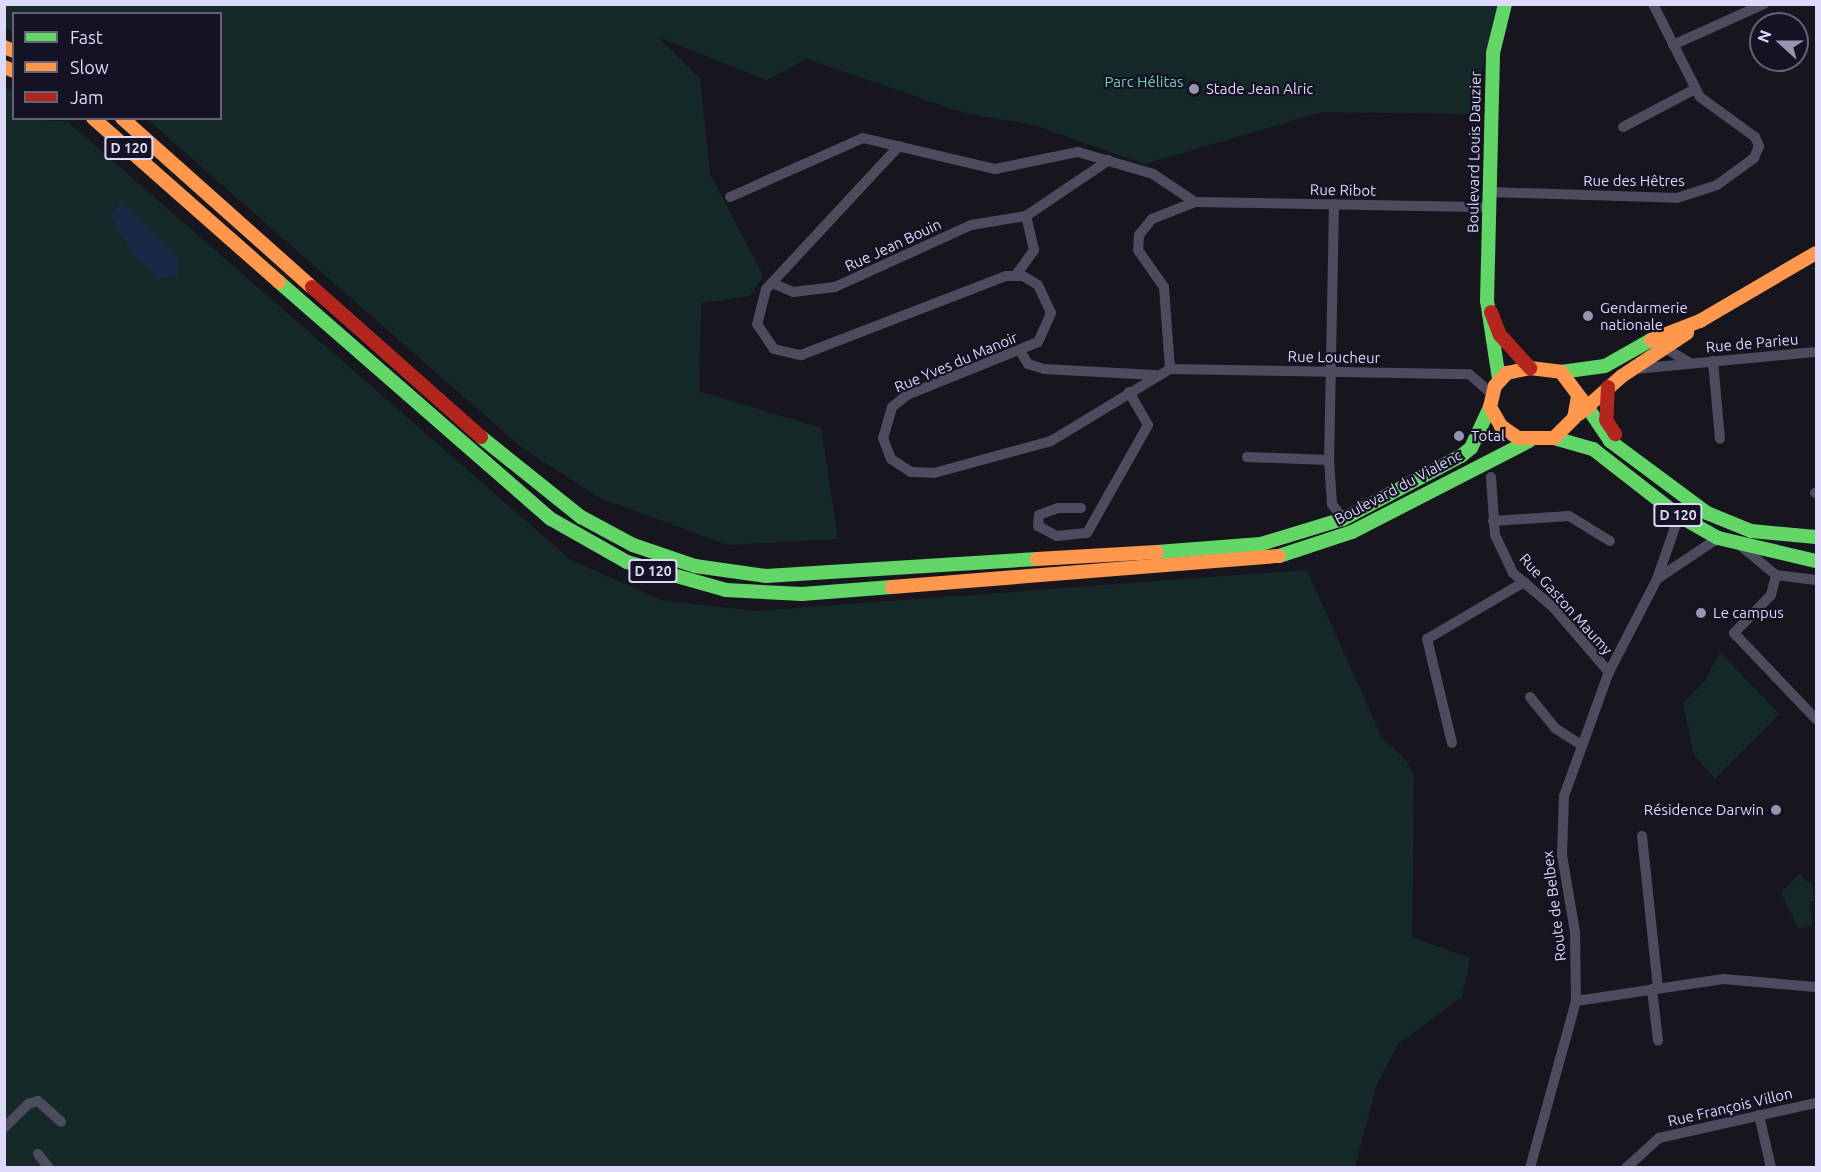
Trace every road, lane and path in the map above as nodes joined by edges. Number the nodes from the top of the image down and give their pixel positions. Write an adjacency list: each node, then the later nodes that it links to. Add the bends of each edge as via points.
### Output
1 (1505, 4): 11 (main road, Boulevard Louis Dauzier, via 1493,53)
2 (1653, 4): 4 (street)
3 (1764, 4): 4 (street)
4 (1673, 45): 5 (street)
5 (1695, 89): 8 (street); 11 (street, Rue des Hêtres, via 1759,146 1754,158 1696,195 1653,199)
6 (95, 120): 40 (main road, Boulevard du Vialenc / D 120, via 551,519 627,562 726,590 802,594 1279,556 1352,532)
7 (124, 120): 47 (main road, D 120, via 518,470 581,517 633,545 695,566 766,576 1157,552 1261,544)
8 (1623, 127)
9 (899, 146): 10 (street, via 995,169 1065,152); 12 (street, via 851,139); 19 (street)
10 (1109, 160): 13 (street, via 1153,174); 16 (street)
11 (1490, 192): 15 (main road, Boulevard Louis Dauzier)
12 (730, 197)
13 (1195, 202): 14 (street, Rue Ribot); 27 (street, via 1152,219 1137,243 1142,260 1164,287)
14 (1334, 204): 15 (street, Rue Ribot); 29 (street)
15 (1490, 207): 20 (main road, Boulevard Louis Dauzier)
16 (1026, 216): 18 (street, via 1034,250); 19 (street, Rue Jean Bouin, via 971,225 835,287 793,292)
17 (1816, 253): 21 (main road)
18 (1016, 275): 19 (street, via 801,355 774,349 761,336 758,308); 22 (street, Rue Yves du Manoir, via 1038,285 1050,313 1044,334)
19 (772, 283)
20 (1487, 301): 26 (main road, Boulevard Louis Dauzier, via 1500,335); 32 (main road, Boulevard Louis Dauzier)
21 (1659, 344): 25 (street); 28 (main road); 30 (main road, via 1605,366)
22 (1020, 351): 31 (street, via 1028,364 1044,369); 34 (street, Rue Yves du Manoir, via 898,400 883,427 891,459 911,472 934,473 1035,446)
23 (1816, 352): 24 (street, Rue de Parieu)
24 (1713, 361): 25 (street, Rue de Parieu); 39 (street)
25 (1690, 363): 28 (street, Rue de Parieu)
26 (1530, 368): 30 (main road); 32 (main road)
27 (1170, 369): 29 (street, Rue Loucheur); 31 (street, Rue Yves du Manoir)
28 (1629, 370): 33 (main road)
29 (1332, 372): 35 (street, Rue Loucheur, via 1468,374); 43 (street)
30 (1561, 372): 36 (main road)
31 (1156, 375): 34 (street, Rue Yves du Manoir)
32 (1499, 379): 35 (main road)
33 (1608, 387): 36 (main road); 42 (main road, via 1606,420)
34 (1129, 392): 45 (street, via 1148,425 1087,533 1057,536 1038,526 1039,515 1058,508)
35 (1491, 393): 37 (main road)
36 (1582, 402): 38 (main road, via 1574,418); 42 (main road, D 120, via 1610,441)
37 (1490, 407): 40 (main road, via 1508,433); 47 (main road, D 120, via 1471,448 1461,456)
38 (1554, 438): 40 (main road); 46 (main road, D 120, via 1593,449)
39 (1720, 439)
40 (1529, 441)
41 (1247, 457): 43 (street)
42 (1633, 459): 49 (main road, D 120, via 1707,513 1751,531)
43 (1329, 460): 47 (street, via 1332,504)
44 (1491, 477): 48 (street, Rue Gaston Maumy)
45 (1081, 508)
46 (1679, 516): 50 (main road, D 120); 55 (street, Route de Belbex)
47 (1343, 519)
48 (1493, 521): 51 (street, via 1569,516); 57 (street, Rue Gaston Maumy, via 1502,553)
49 (1816, 537)
50 (1718, 538): 52 (main road, D 120); 55 (street, Route de Belbex)
51 (1610, 541)
52 (1742, 547): 53 (main road, D 120); 54 (street)
53 (1816, 561)
54 (1776, 575): 56 (street); 60 (street, via 1771,595 1734,633)
55 (1657, 579): 58 (street, Route de Belbex)
56 (1816, 580)
57 (1524, 582): 58 (street, Rue Gaston Maumy); 61 (street, via 1427,639)
58 (1610, 672): 62 (street, Route de Belbex)
59 (1530, 697): 62 (street, via 1555,728)
60 (1816, 719)
61 (1452, 742)
62 (1581, 745): 66 (street, Route de Belbex, via 1564,796 1561,826 1575,932)
63 (1642, 836): 65 (street)
64 (1816, 987): 65 (street, via 1723,979)
65 (1655, 988): 66 (street); 67 (street)
66 (1576, 1000): 74 (street, Route de Belbex)
67 (1658, 1041)
68 (1816, 1103): 69 (street, Rue François Villon)
69 (1759, 1115): 75 (street, Rue François Villon, via 1659,1138); 76 (street)
70 (61, 1122): 71 (street, via 38,1101 28,1104)
71 (4, 1128)
72 (38, 1154): 73 (street)
73 (49, 1167)
74 (1530, 1167)
75 (1626, 1167)
76 (1771, 1167)

